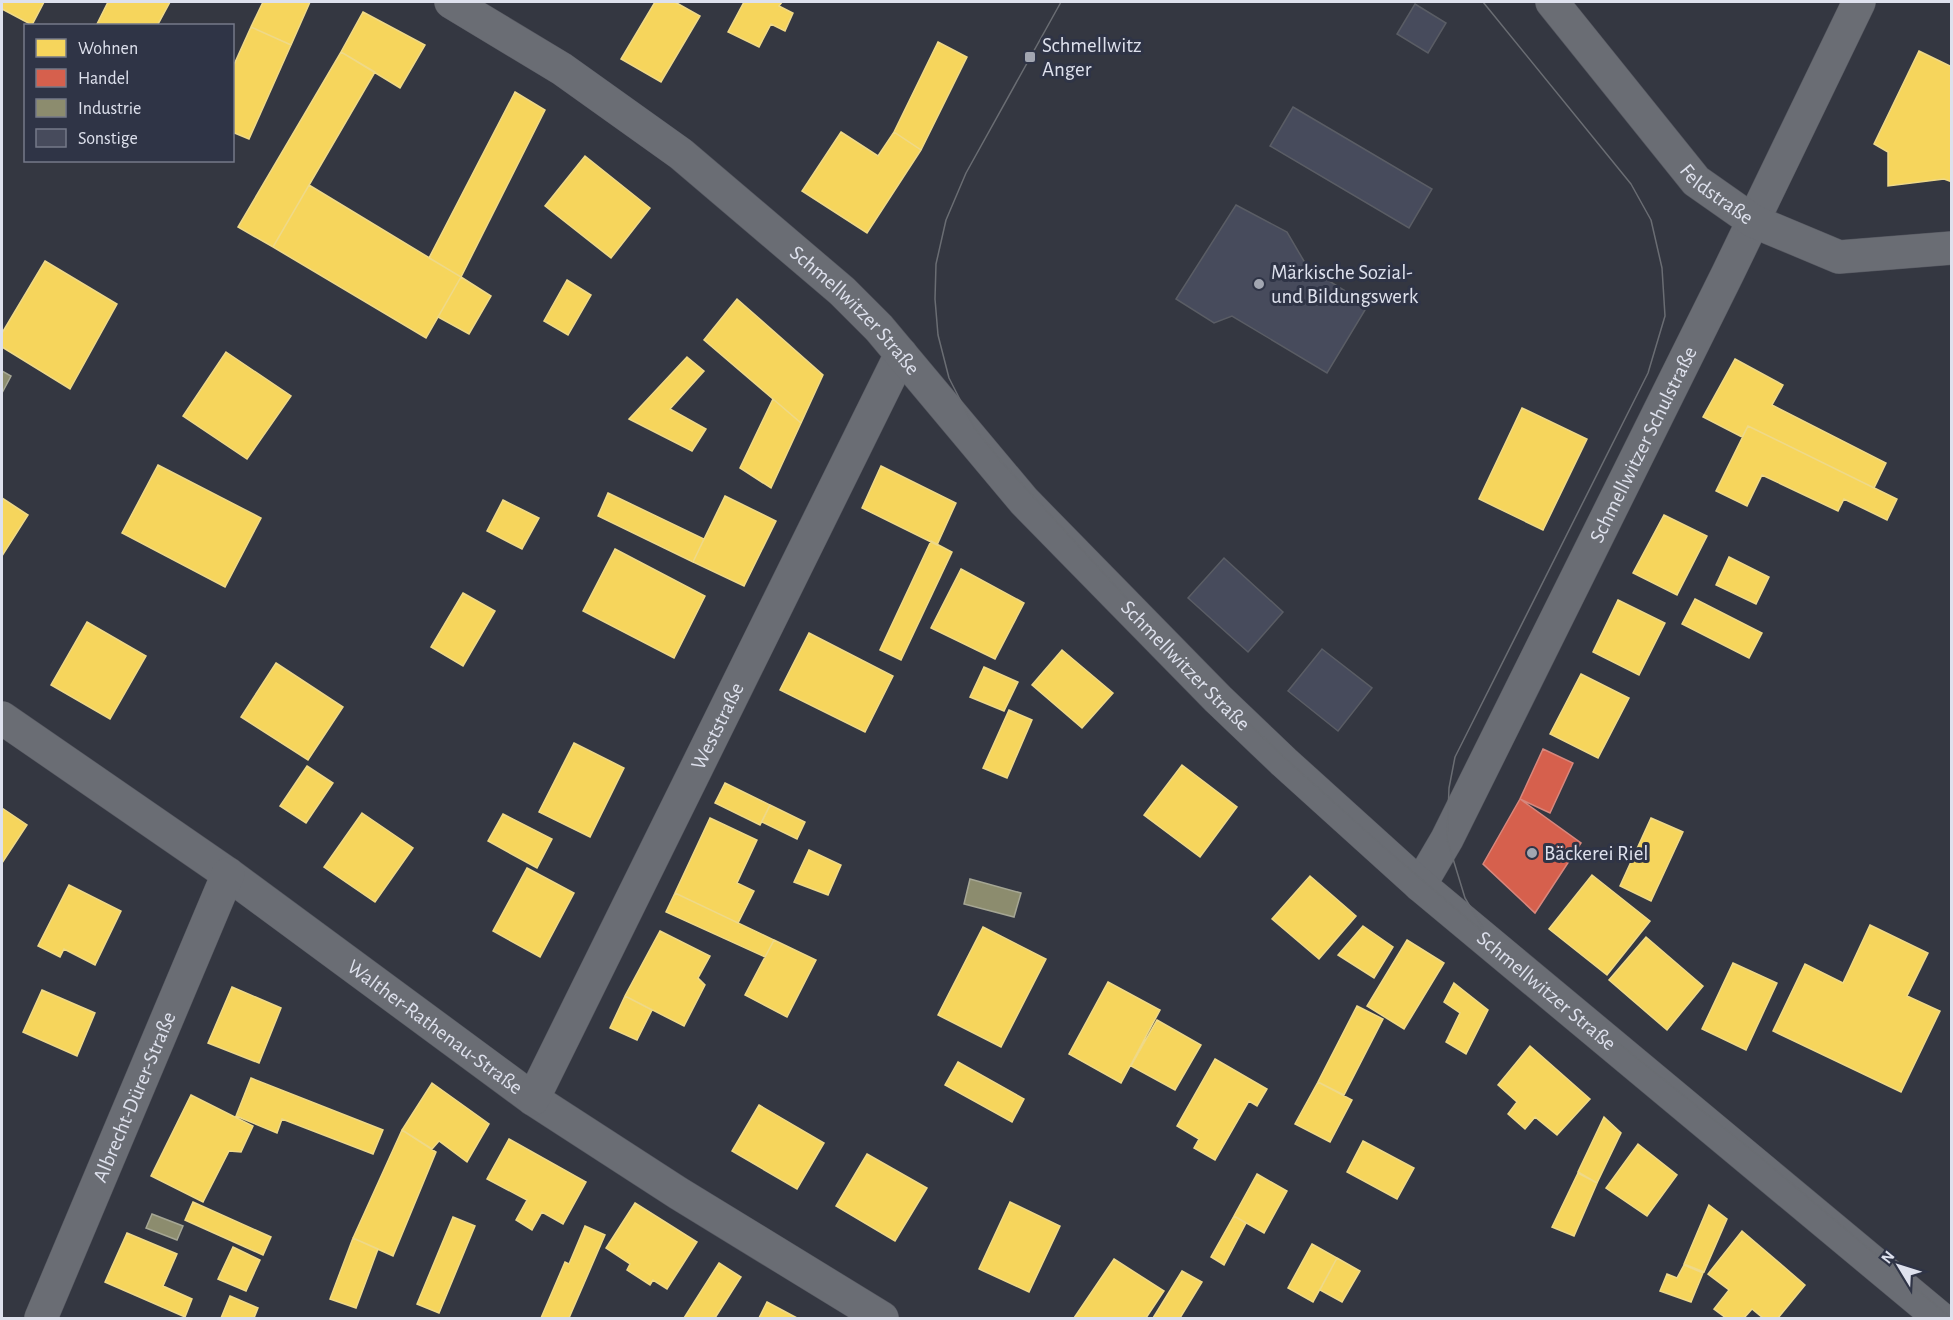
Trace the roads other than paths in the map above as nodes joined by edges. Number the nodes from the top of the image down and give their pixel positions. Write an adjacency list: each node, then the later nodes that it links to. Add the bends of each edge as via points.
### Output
1 (451, 2): 6 (street, Schmellwitzer Straße, via 562,69 681,154 843,291)
2 (1552, 2): 4 (street, Feldstraße, via 1696,181)
3 (1859, 2): 4 (street, Schmellwitzer Schulstraße)
4 (1753, 221): 5 (street, Feldstraße, via 1839,257); 9 (street, Schmellwitzer Schulstraße, via 1447,838)
5 (1952, 248)
6 (901, 354): 9 (street, Schmellwitzer Straße, via 1024,501 1218,699); 10 (street, Weststraße)
7 (2, 718): 8 (street, Walther-Rathenau-Straße)
8 (228, 874): 10 (street, Walther-Rathenau-Straße); 11 (street, Albrecht-Dürer-Straße)
9 (1420, 885): 13 (street, Schmellwitzer Straße)
10 (533, 1099): 12 (street, Walther-Rathenau-Straße)
11 (41, 1318)
12 (882, 1318)
13 (1940, 1318)

